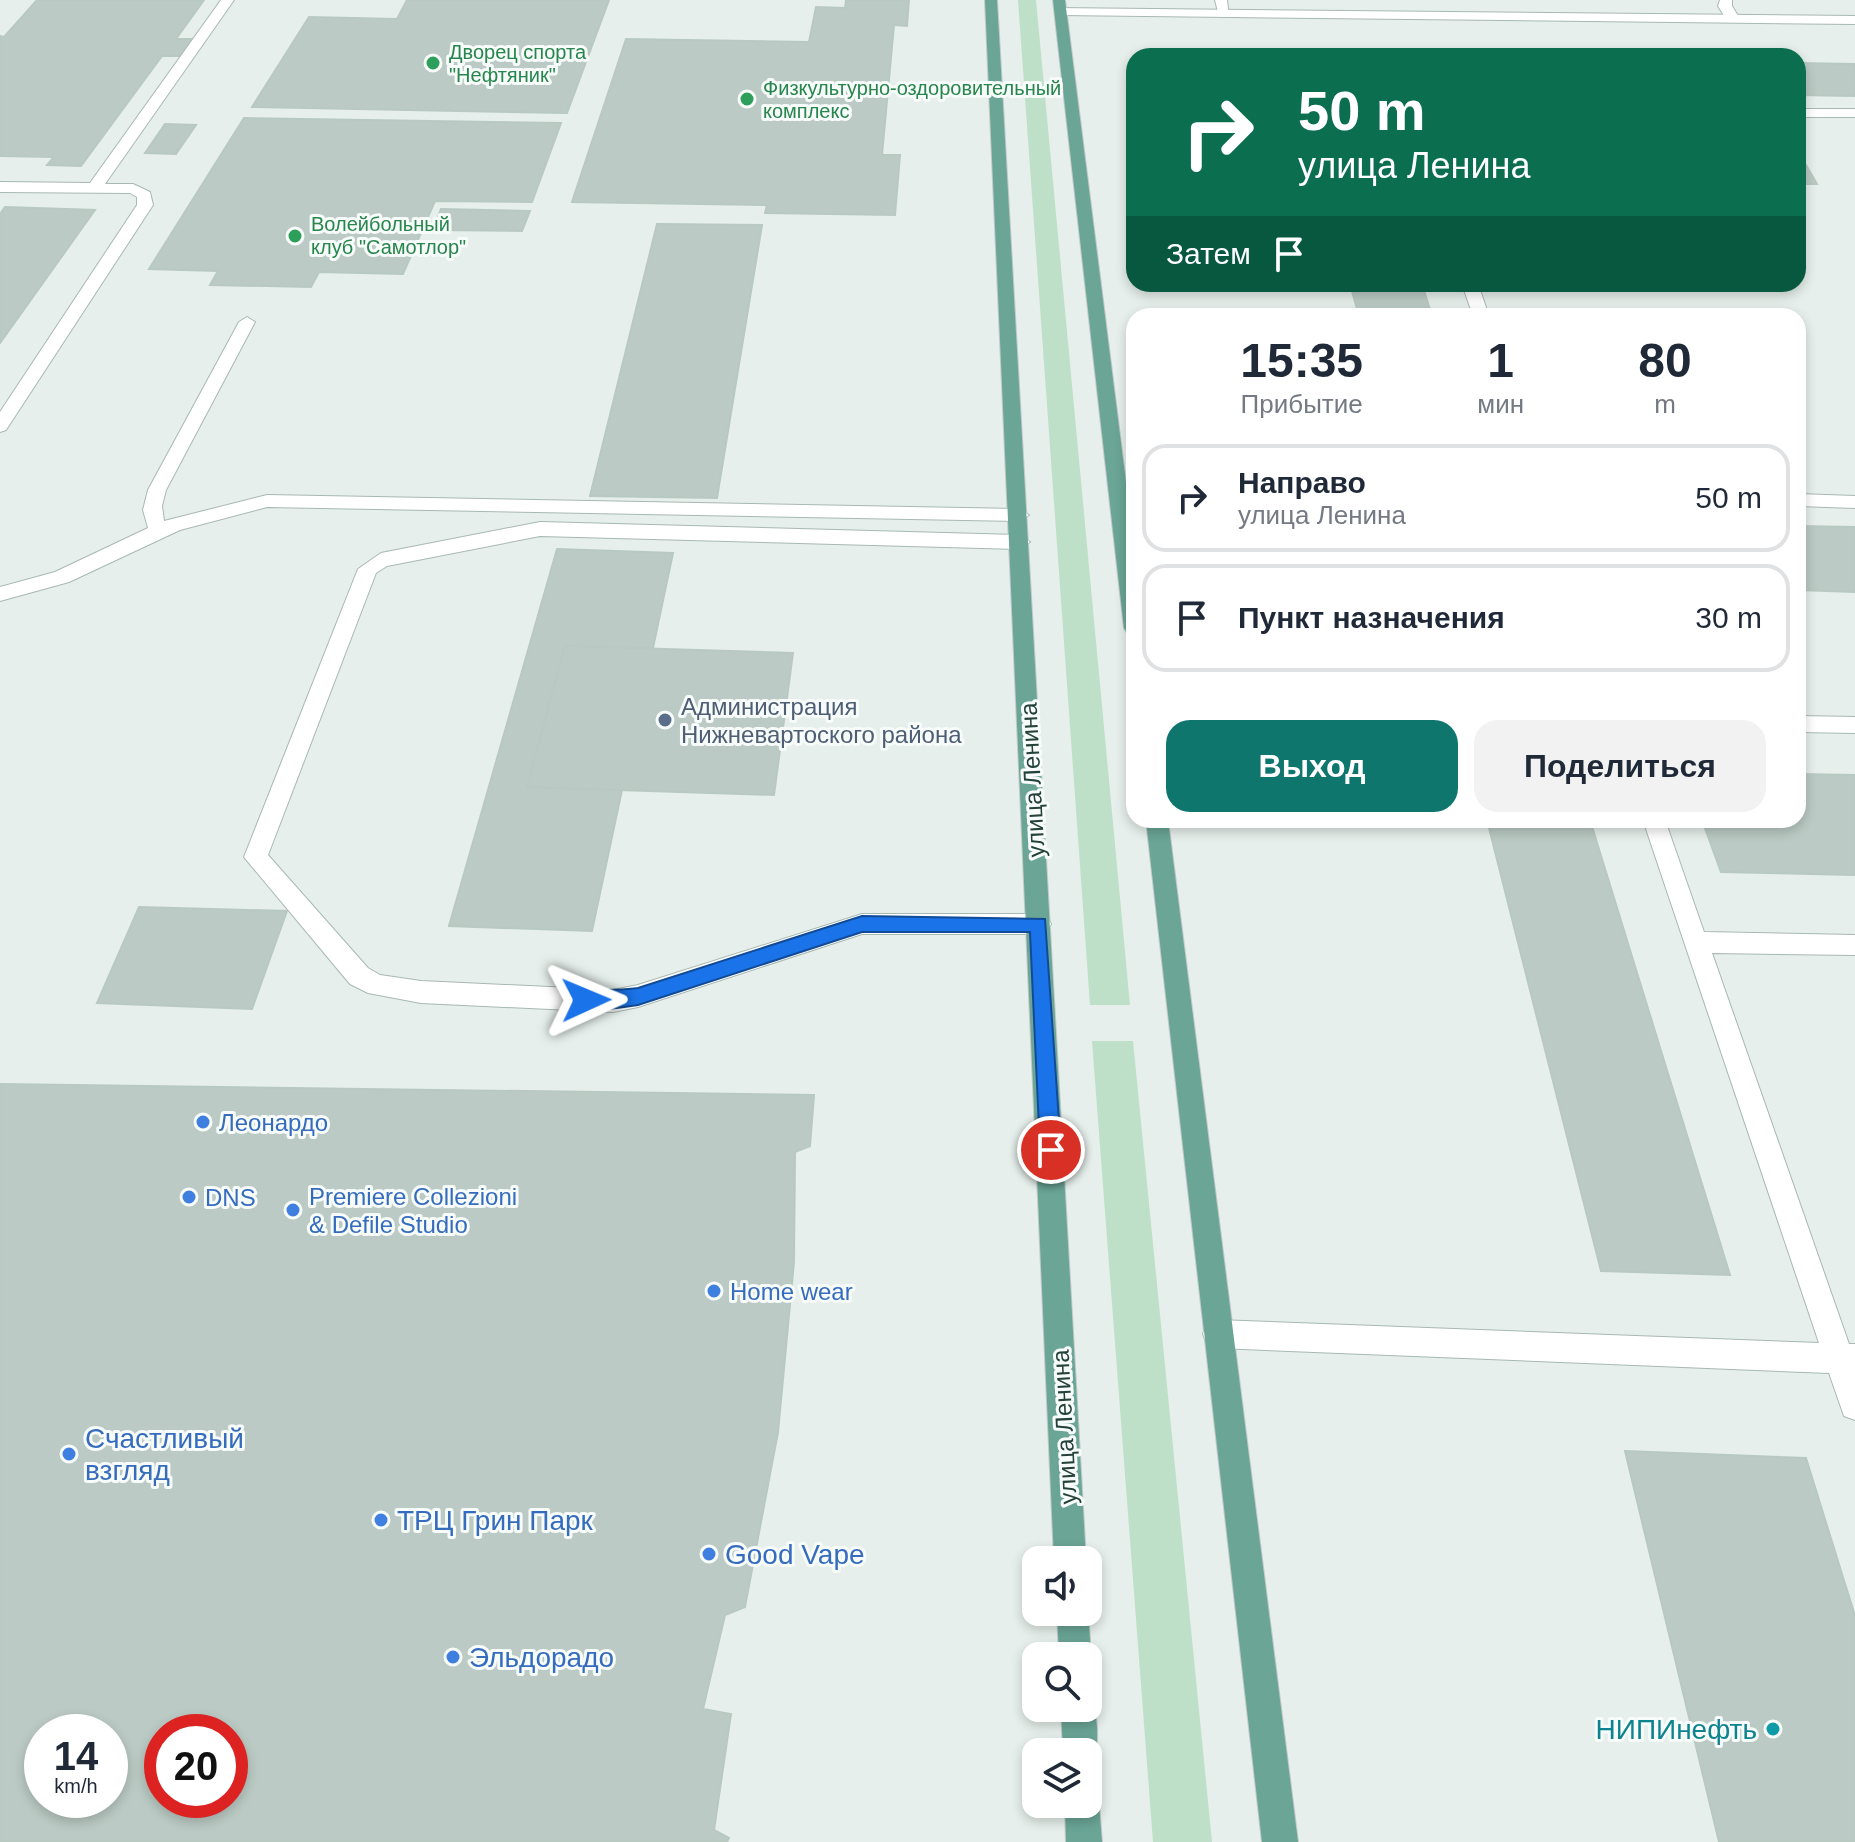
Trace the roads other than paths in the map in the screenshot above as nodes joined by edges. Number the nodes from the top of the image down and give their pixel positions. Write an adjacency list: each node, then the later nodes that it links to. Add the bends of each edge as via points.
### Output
1 (228, 0): 11 (street)
2 (991, 0): 16 (main road, улица Ленина)
3 (1726, 0): 6 (street)
4 (1060, 6): 5 (street); 19 (main road)
5 (1222, 6): 6 (street)
6 (1733, 19): 7 (street)
7 (1855, 20)
8 (1806, 113): 9 (street)
9 (1855, 113)
10 (0, 187): 11 (street)
11 (94, 188): 13 (street, via 133,189 145,195 145,205)
12 (247, 322): 17 (street, via 151,503)
13 (0, 426)
14 (1806, 500): 15 (street)
15 (1855, 502)
16 (1019, 515): 17 (street, via 303,500 233,507); 18 (main road, улица Ленина)
17 (159, 530): 20 (street, via 49,582)
18 (1020, 542): 25 (main road, улица Ленина); 25 (street, via 540,529 381,560 368,569 256,857 359,976 377,985 421,992 613,1001 862,924)
19 (1126, 561)
20 (0, 594)
21 (1806, 724): 22 (street)
22 (1855, 725)
23 (1158, 828): 28 (main road)
24 (1657, 828): 26 (street)
25 (1039, 924): 31 (main road, улица Ленина)
26 (1696, 942): 27 (street); 29 (street)
27 (1855, 945)
28 (1217, 1334): 29 (street); 34 (main road)
29 (1847, 1359): 30 (street)
30 (1855, 1405)
31 (1069, 1546)
32 (1083, 1818): 33 (main road)
33 (1084, 1842)
34 (1280, 1842)

